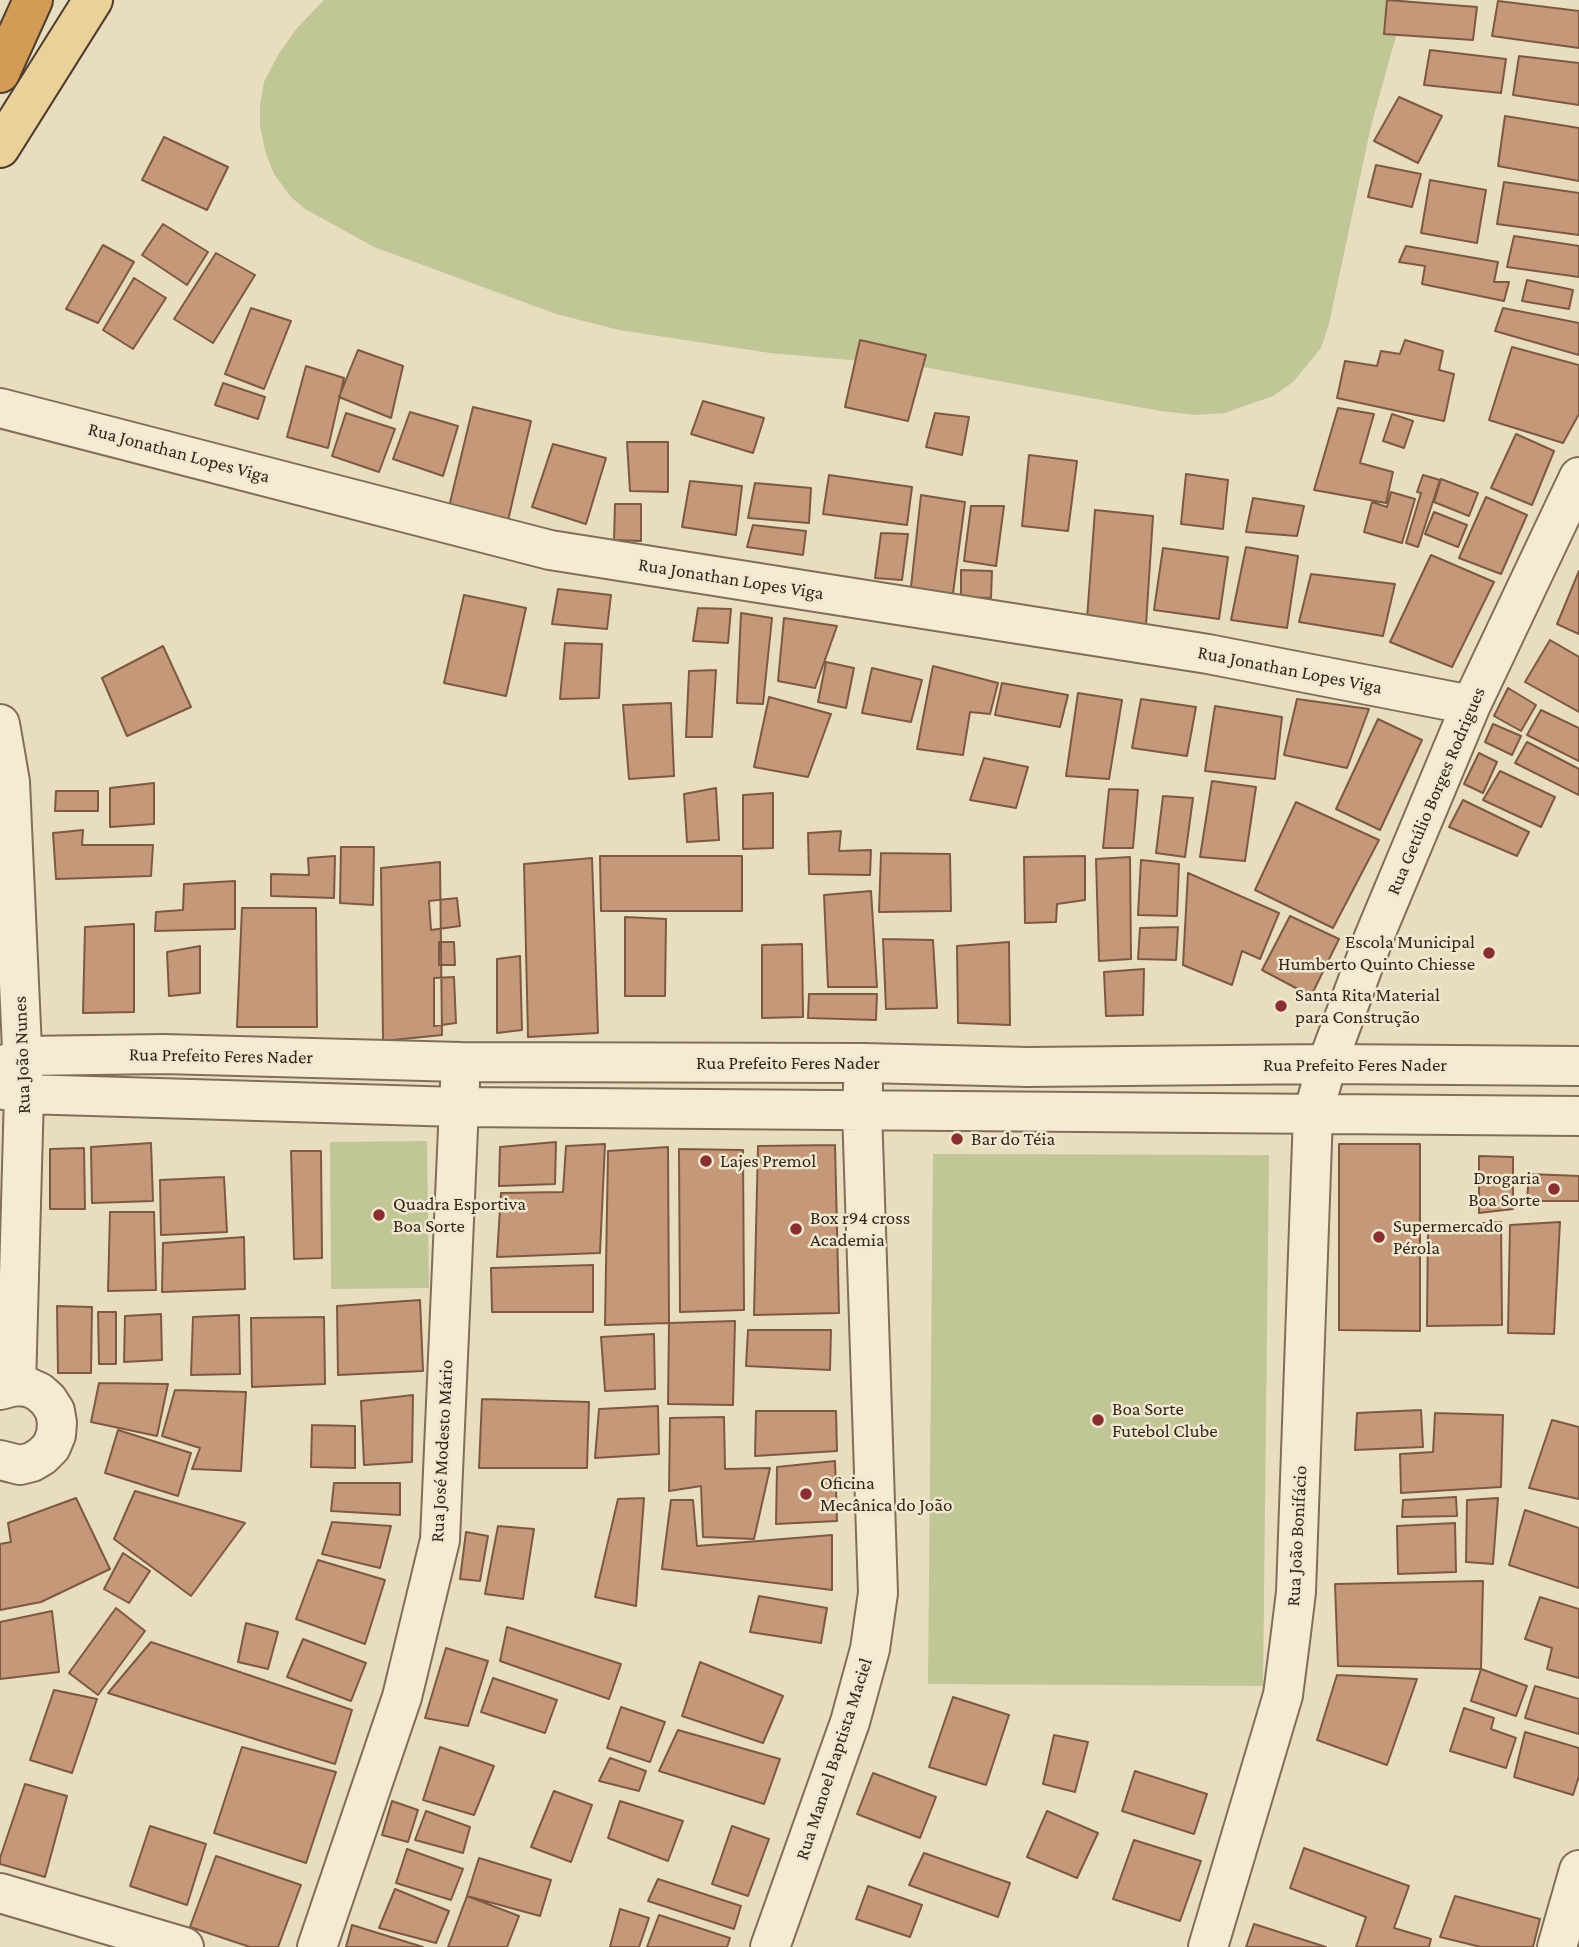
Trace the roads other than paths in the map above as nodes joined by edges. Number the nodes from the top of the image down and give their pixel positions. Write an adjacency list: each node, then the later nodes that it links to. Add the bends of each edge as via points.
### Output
1 (33, 0): 3 (highway)
2 (93, 0): 4 (main road)
3 (0, 73)
4 (0, 148)
5 (0, 408): 7 (street, Rua Jonathan Lopes Viga, via 550,550 1208,654)
6 (1579, 477): 7 (street, Rua Getúlio Borges Rodrigues)
7 (1471, 705): 11 (street, Rua Getúlio Borges Rodrigues)
8 (0, 724): 13 (street, Rua João Nunes, via 10,782)
9 (461, 1062): 10 (street, Rua Prefeito Feres Nader); 13 (street, Rua Prefeito Feres Nader, via 164,1054); 14 (street, Rua José Modesto Mário)
10 (864, 1063): 11 (street, Rua Prefeito Feres Nader); 15 (street, Rua Manoel Baptista Maciel)
11 (1326, 1064): 12 (street, Rua Prefeito Feres Nader); 16 (street, Rua Getúlio Borges Rodrigues)
12 (1579, 1066)
13 (12, 1076): 14 (street); 18 (street, Rua João Nunes)
14 (458, 1107): 15 (street); 23 (street, Rua José Modesto Mário, via 440,1540 402,1697)
15 (862, 1110): 16 (street); 24 (street, Rua Manoel Baptista Maciel, via 878,1593 870,1649 850,1722)
16 (1313, 1114): 17 (street); 25 (street, Rua João Bonifácio, via 1292,1628 1283,1695)
17 (1579, 1116)
18 (8, 1388): 19 (street, via 28,1387 48,1400 55,1411 56,1435 51,1447 32,1462 20,1465)
19 (0, 1460)
20 (1579, 1870): 26 (street)
21 (0, 1893): 22 (street)
22 (184, 1947)
23 (317, 1947)
24 (769, 1947)
25 (1208, 1947)
26 (1557, 1947)

